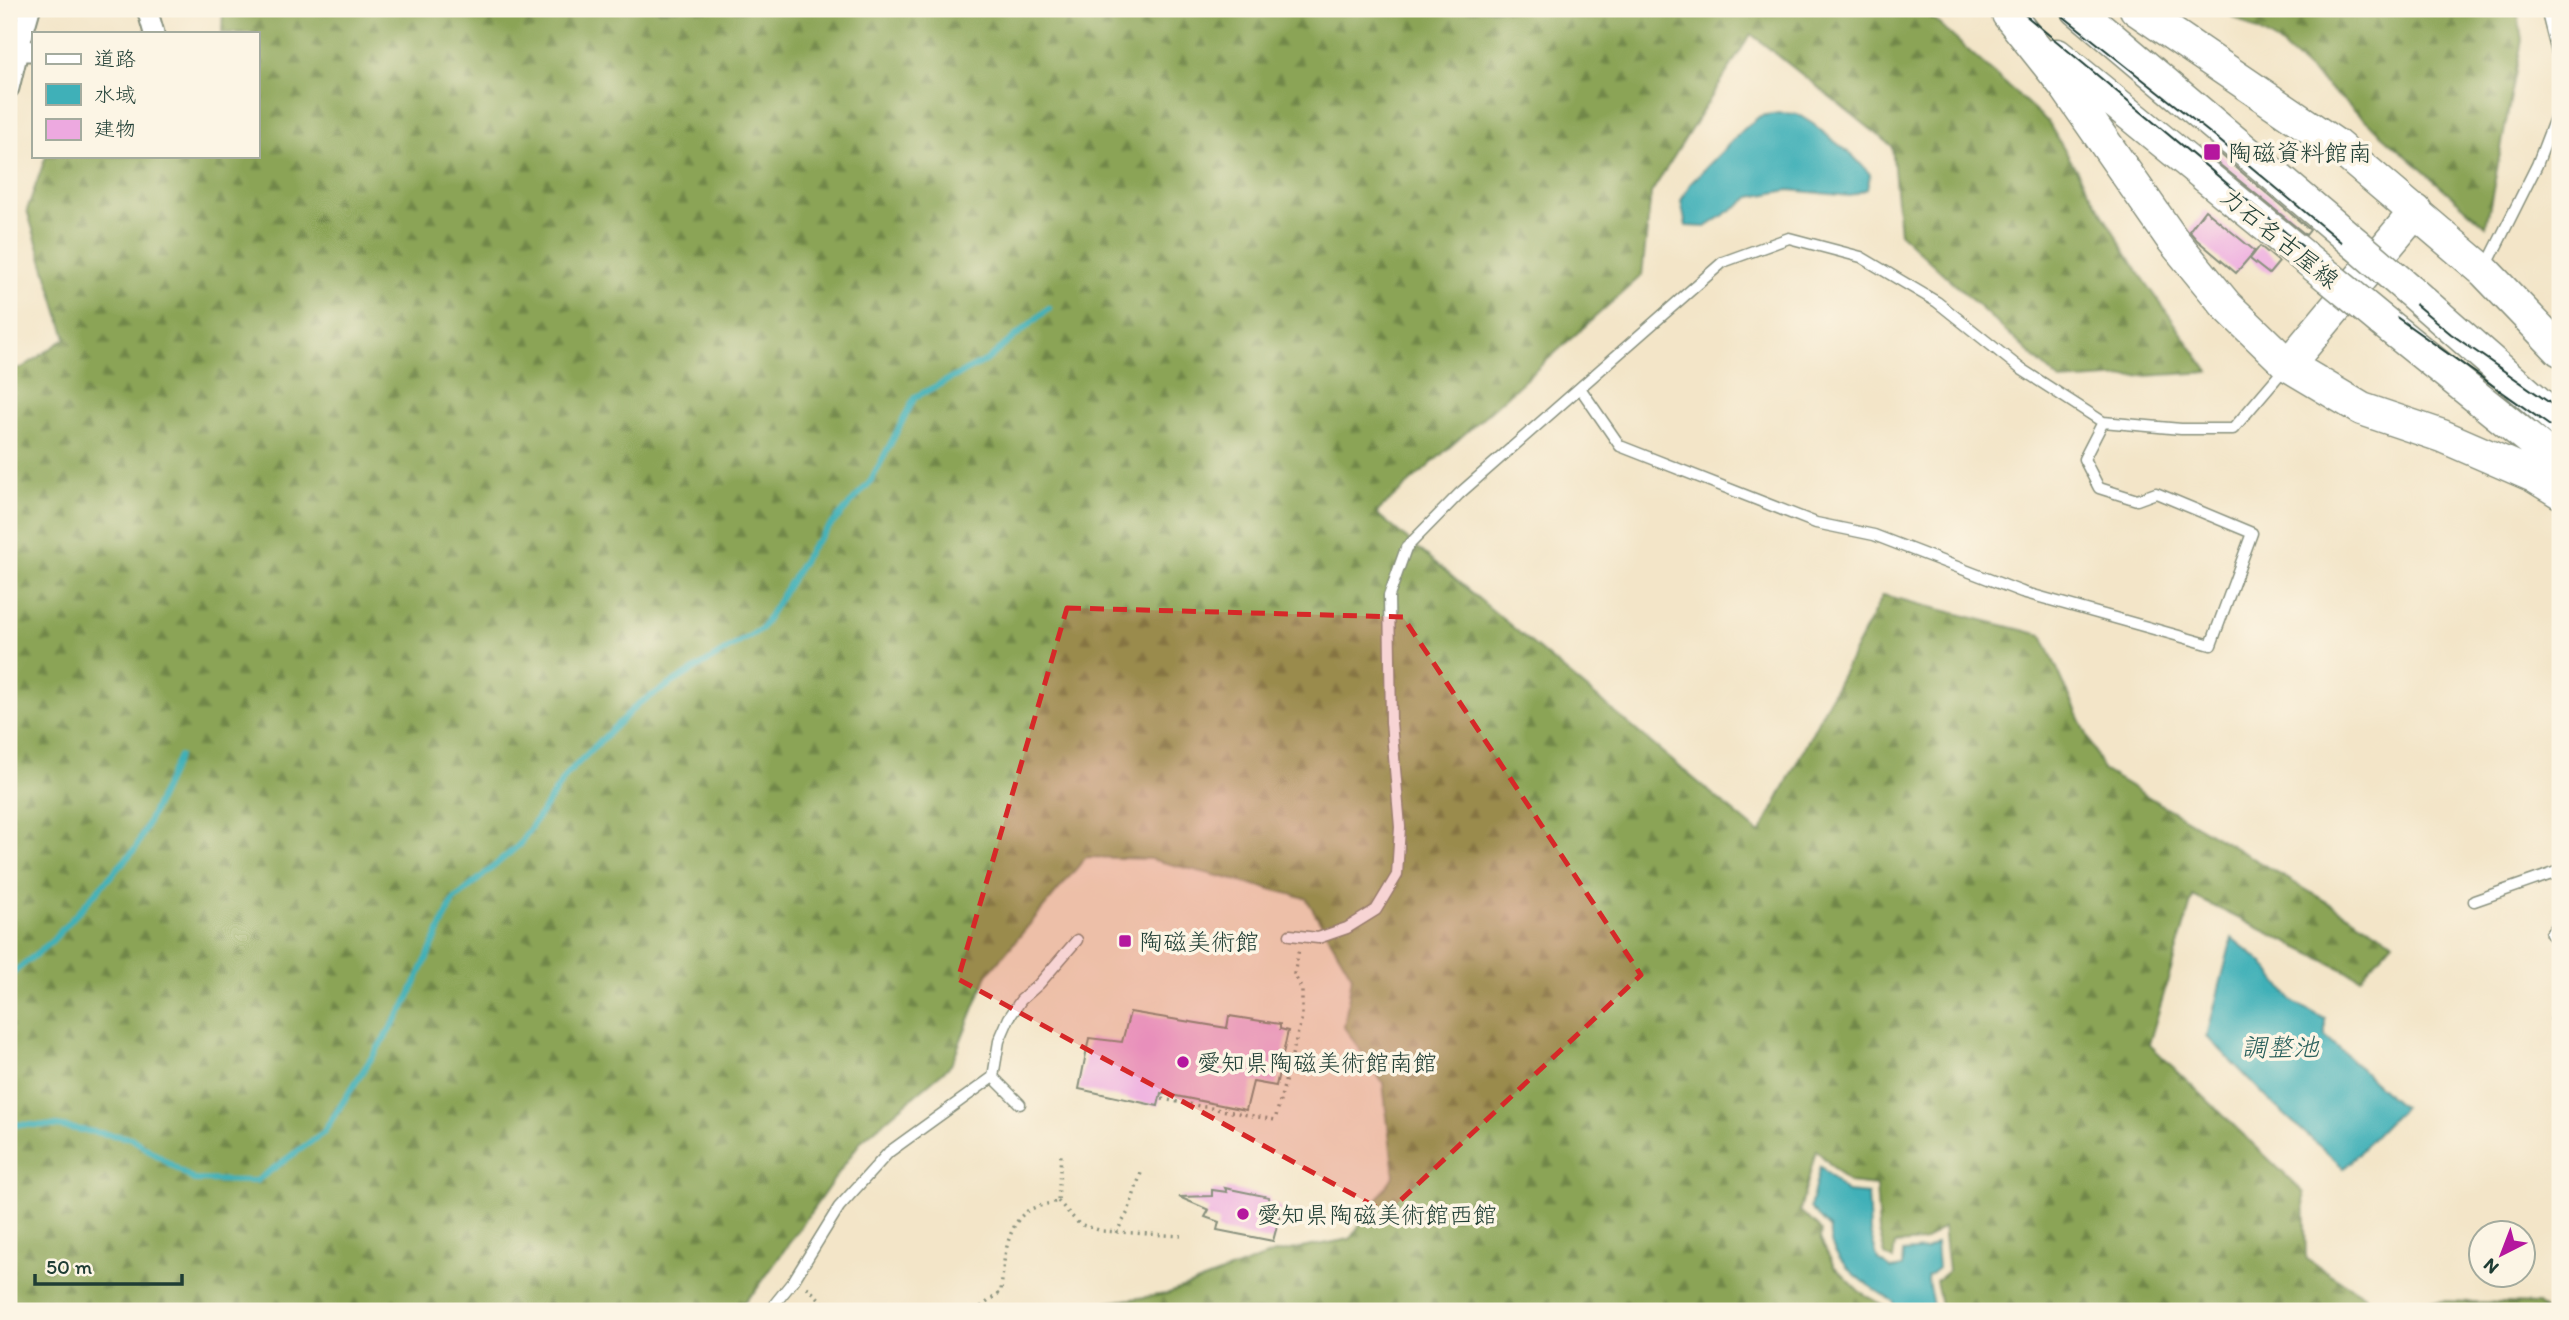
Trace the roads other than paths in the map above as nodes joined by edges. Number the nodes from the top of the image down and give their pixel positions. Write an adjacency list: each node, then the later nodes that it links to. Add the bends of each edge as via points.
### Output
1 (30, 9): 8 (street)
2 (147, 9): 7 (street)
3 (2077, 9): 16 (main road, 力石名古屋線, bridge)
4 (2136, 9): 10 (main road, via 2336,145)
5 (2546, 9): 11 (lane, via 2559,61 2558,110 2537,165)
6 (2005, 11): 13 (main road, via 2066,87 2172,239 2226,305); 17 (main road, 力石名古屋線, bridge)
7 (154, 32)
8 (26, 51): 9 (street)
9 (9, 88)
10 (2416, 211): 11 (main road); 13 (main road)
11 (2484, 271): 12 (main road)
12 (2560, 350)
13 (2288, 365): 15 (lane, via 2233,429); 18 (main road, via 2362,408 2442,436)
14 (1580, 388): 15 (lane, via 1723,262 1789,239 1861,257 1937,302 2021,369); 15 (lane, via 1620,446 1816,523 1874,535 2022,592 2211,645 2252,533 2156,493 2137,500 2099,488 2084,459); 22 (lane, via 1459,494 1406,548 1389,596 1391,722 1400,827 1397,875 1377,909 1347,929 1318,938)
15 (2103, 422)
16 (2560, 422)
17 (2560, 464)
18 (2560, 492)
19 (2560, 872): 20 (lane)
20 (2474, 901)
21 (2560, 922): 24 (lane, via 2550,933)
22 (1290, 936)
23 (1077, 940): 25 (lane, via 1009,1018 999,1041)
24 (2560, 944)
25 (993, 1077): 26 (lane); 27 (lane, via 888,1152 839,1207)
26 (1020, 1104)
27 (769, 1311)

